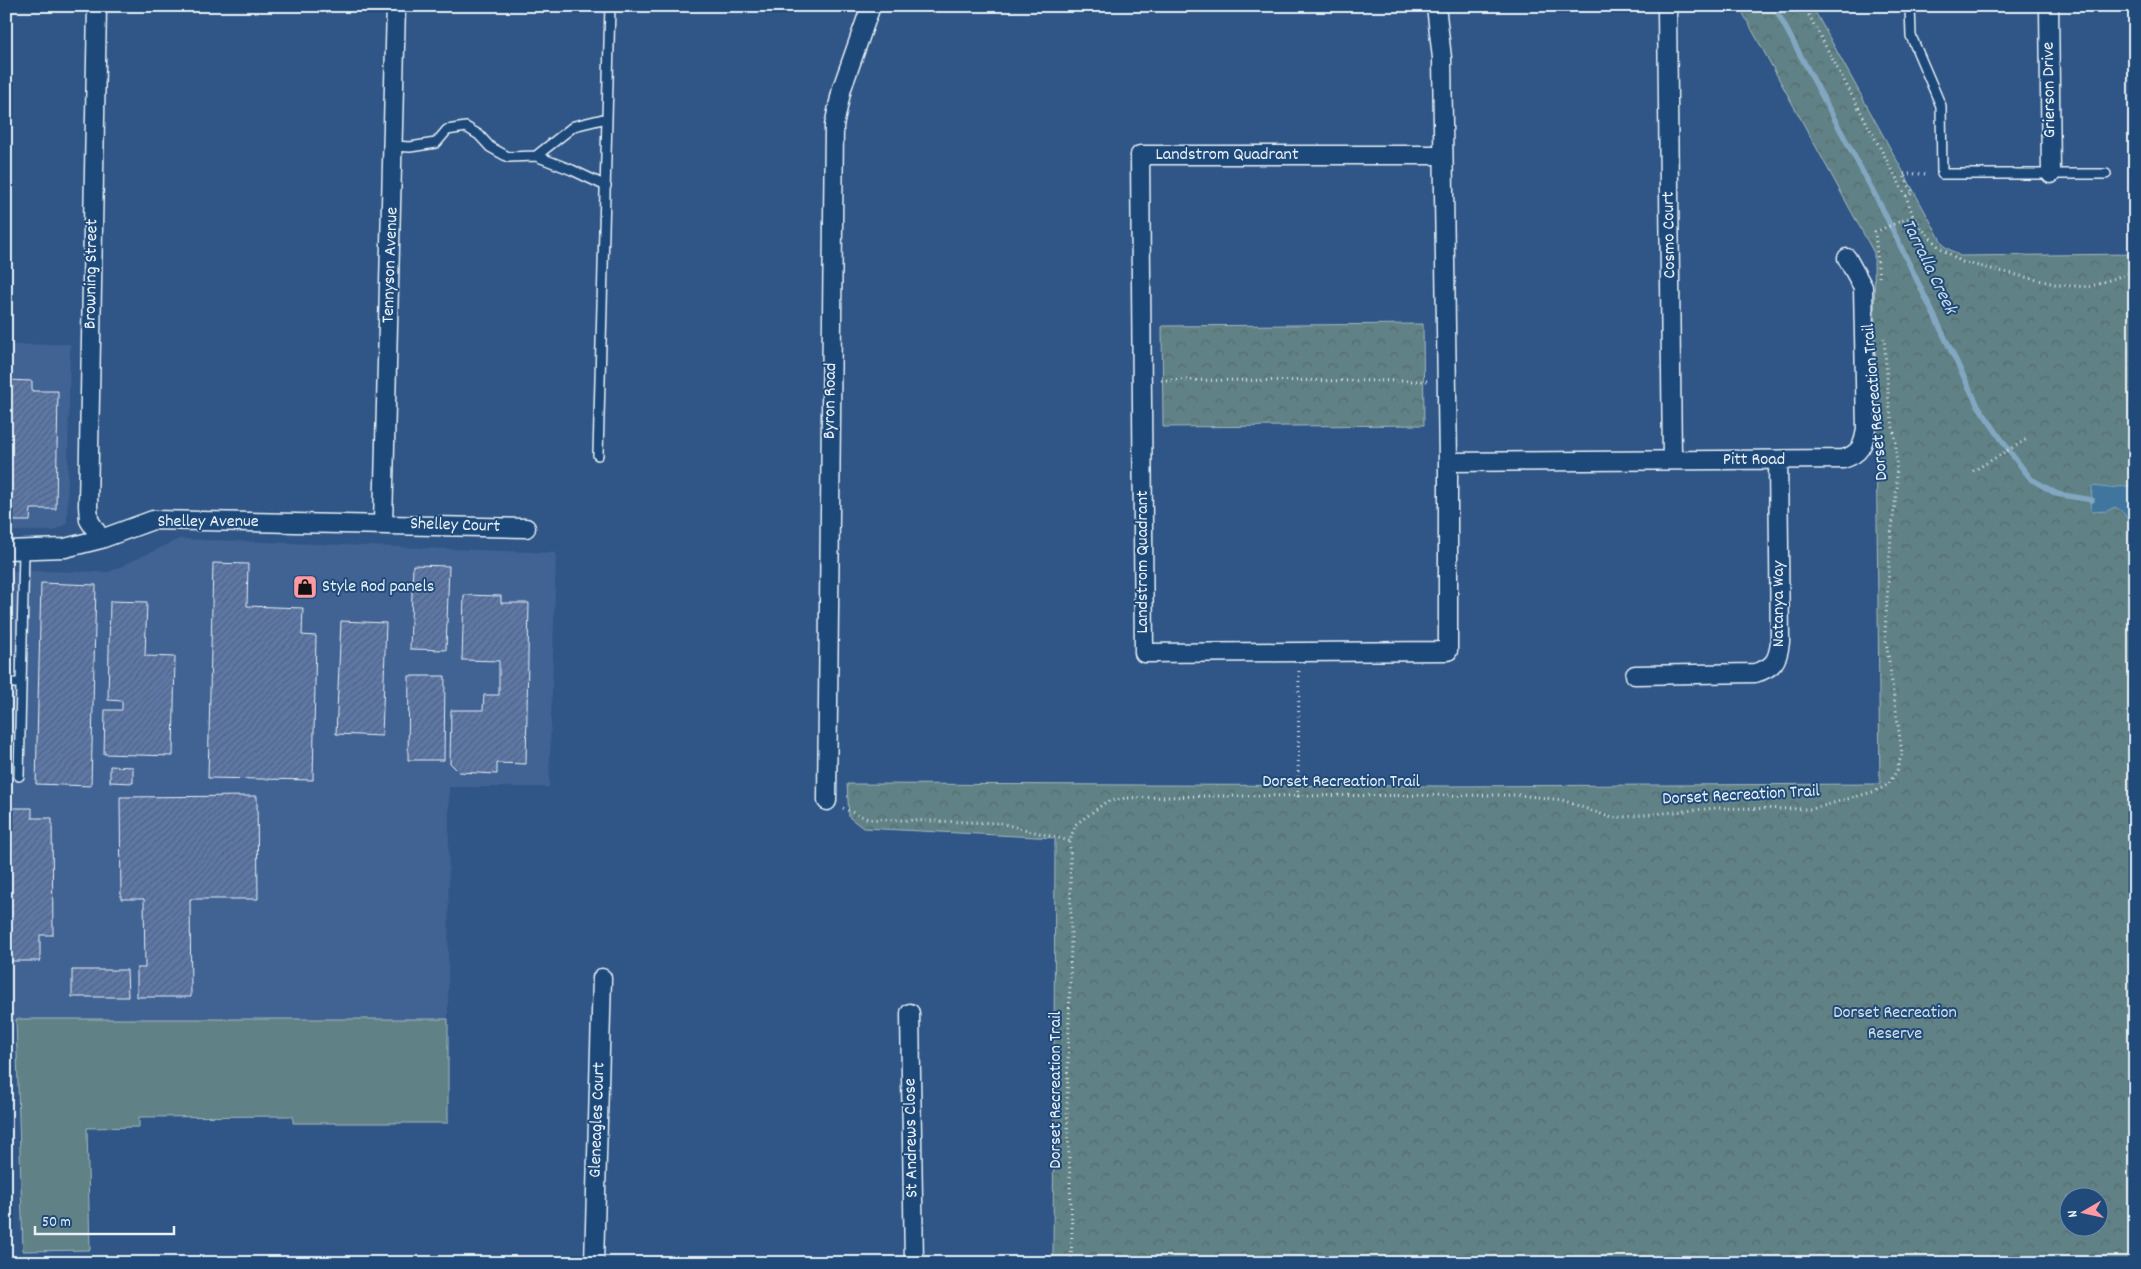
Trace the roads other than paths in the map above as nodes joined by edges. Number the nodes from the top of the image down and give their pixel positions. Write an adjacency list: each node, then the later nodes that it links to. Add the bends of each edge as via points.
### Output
1 (97, 6): 23 (street, Browning Street, via 88,506 89,520)
2 (396, 6): 10 (street, Tennyson Avenue)
3 (610, 6): 9 (lane)
4 (871, 6): 29 (street, Byron Road, via 842,88 834,126)
5 (1436, 6): 11 (street, Landstrom Quadrant, via 1442,58)
6 (1910, 6): 13 (lane, via 1911,36 1942,106 1942,174)
7 (2049, 6): 13 (street, Grierson Drive)
8 (1667, 10): 18 (street, Cosmo Court)
9 (607, 118): 12 (lane, via 574,126); 15 (lane)
10 (394, 146): 12 (lane, via 436,143 447,130 466,127 508,157); 21 (street, Tennyson Avenue)
11 (1443, 155): 20 (street, Landstrom Quadrant); 20 (street, Landstrom Quadrant, via 1140,155 1144,653 1448,651)
12 (536, 156): 15 (lane)
13 (2051, 174): 14 (lane)
14 (2106, 174)
15 (606, 186): 17 (lane)
16 (1847, 258): 19 (street, Pitt Road, via 1864,287 1865,440 1860,450 1843,459)
17 (598, 454)
18 (1672, 459): 19 (street, Pitt Road); 20 (street, Pitt Road)
19 (1778, 460): 25 (street, Natanya Way, via 1780,642 1775,664 1755,673)
20 (1448, 462)
21 (383, 524): 22 (street, Shelley Court); 23 (street, Shelley Avenue, via 153,520)
22 (526, 528)
23 (101, 539): 24 (street, Shelley Avenue, via 65,548)
24 (15, 550): 27 (lane)
25 (1635, 675)
26 (6, 683): 27 (lane)
27 (20, 683): 28 (lane)
28 (19, 776)
29 (827, 801)
30 (602, 978): 32 (street, Gleneagles Court)
31 (910, 1013): 33 (street, St Andrews Close)
32 (594, 1263)
33 (914, 1263)

